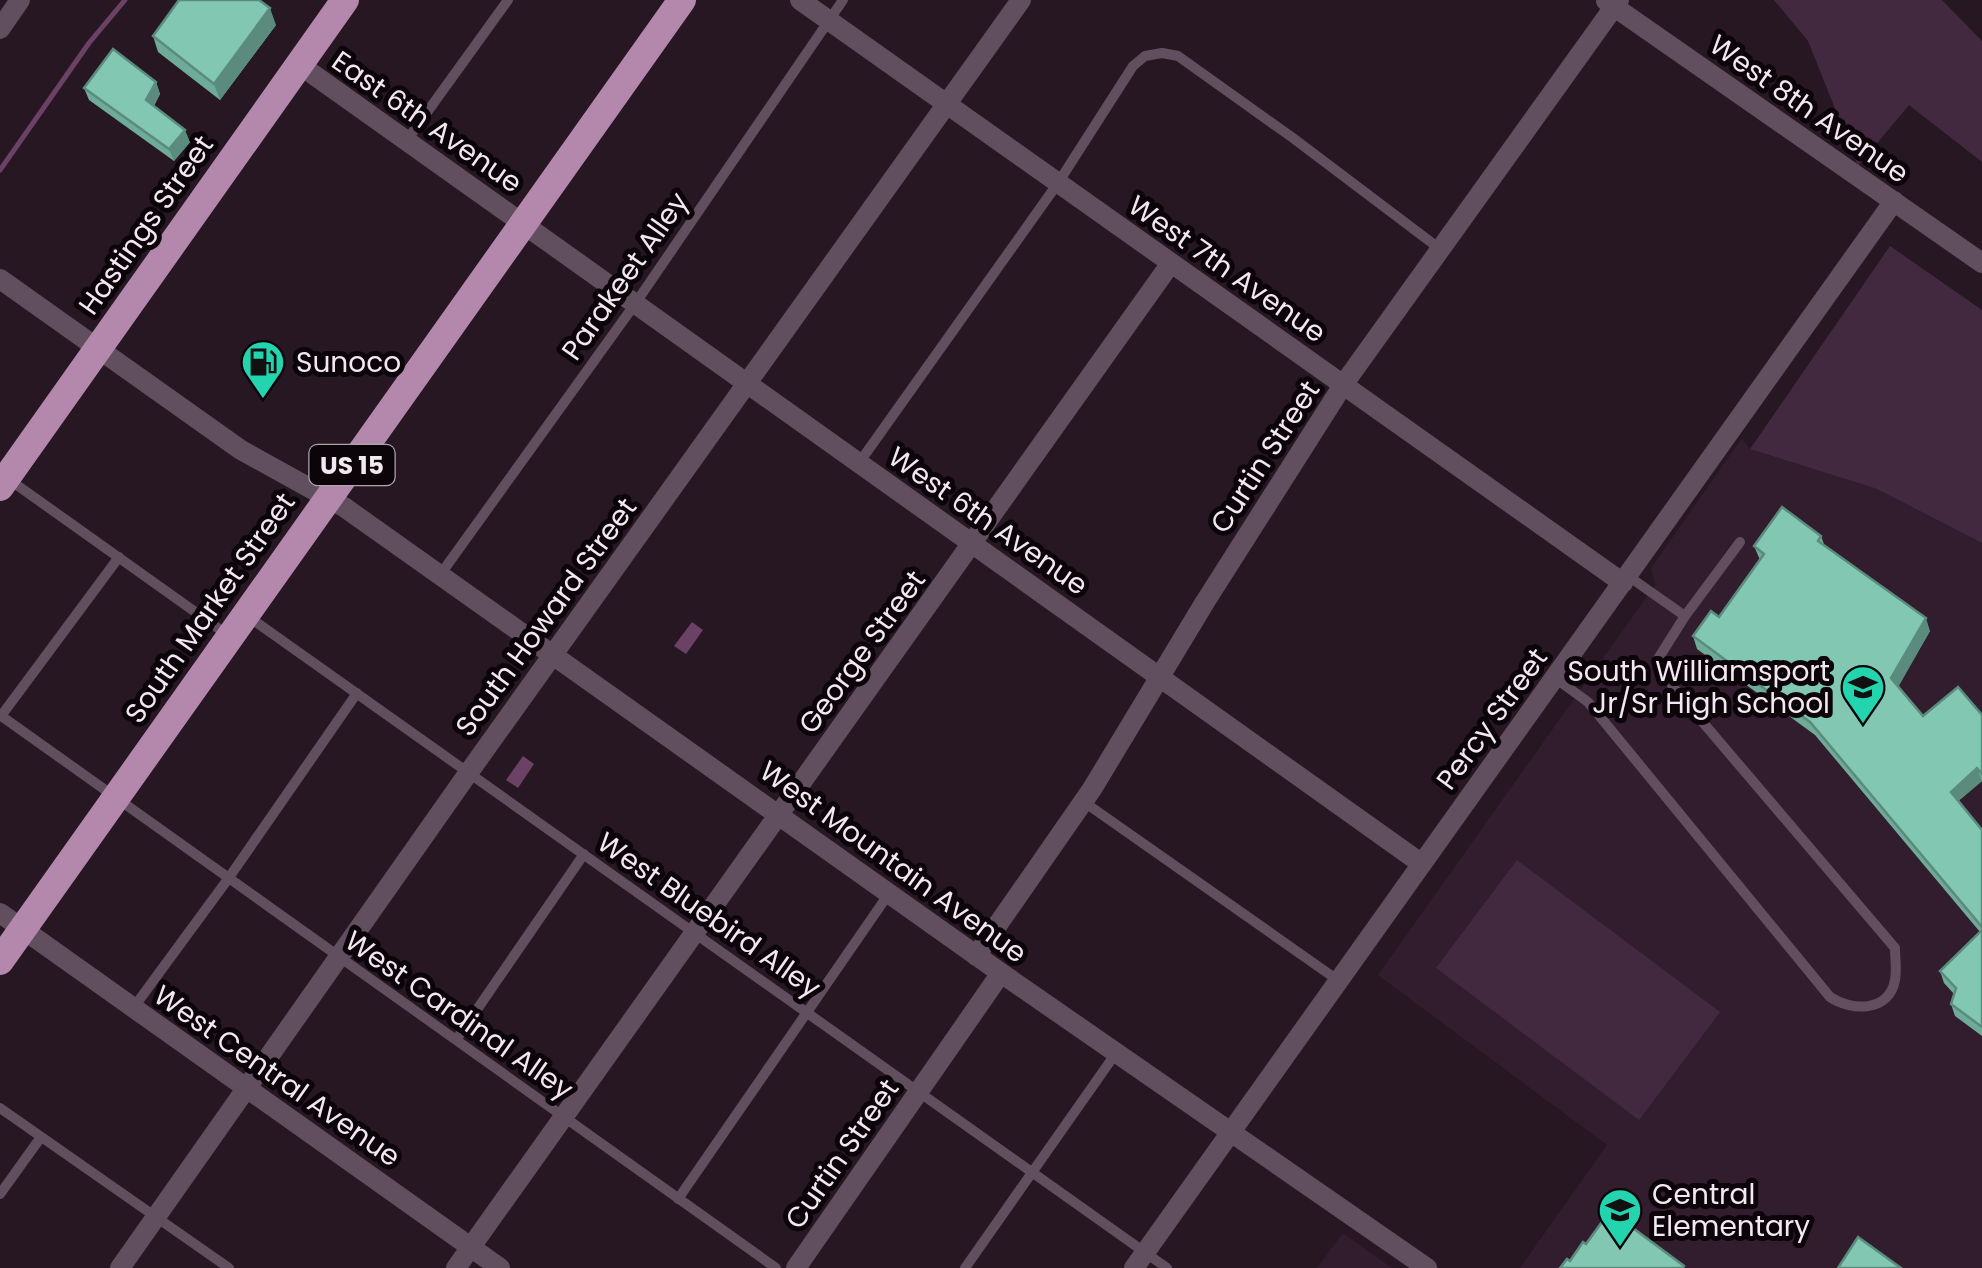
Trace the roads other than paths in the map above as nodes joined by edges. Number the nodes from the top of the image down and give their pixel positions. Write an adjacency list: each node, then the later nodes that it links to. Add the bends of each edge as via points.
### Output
1 (20, 0): 10 (street)
2 (346, 0): 11 (highway, Hastings Street)
3 (508, 0): 13 (lane)
4 (682, 0): 16 (highway, South Market Street / US 15)
5 (800, 0): 9 (street, West 7th Avenue)
6 (843, 0): 9 (lane, Parakeet Alley)
7 (1021, 0): 12 (street, South Howard Street)
8 (1613, 2): 15 (street, West 8th Avenue); 17 (street, Curtin Street)
9 (828, 20): 12 (street, West 7th Avenue); 21 (lane, Parakeet Alley)
10 (0, 29)
11 (300, 65): 13 (street, East 6th Avenue); 22 (highway, Hastings Street)
12 (945, 103): 14 (street, West 7th Avenue); 23 (street, South Howard Street)
13 (406, 141): 16 (street, East 6th Avenue)
14 (1058, 183): 17 (lane, via 1133,66 1162,53 1178,56 1294,138); 18 (street, West 7th Avenue); 25 (lane)
15 (1894, 201): 19 (street, West 8th Avenue); 32 (street, Percy Street)
16 (523, 224): 21 (street, West 6th Avenue); 27 (highway, South Market Street / US 15)
17 (1440, 250): 24 (street, Curtin Street)
18 (1171, 263): 24 (street, West 7th Avenue); 29 (street, George Street)
19 (1982, 263)
20 (0, 279): 22 (street, West Mountain Avenue)
21 (635, 304): 23 (street, West 6th Avenue); 31 (lane, Parakeet Alley)
22 (98, 348): 26 (highway, Hastings Street); 27 (street, West Mountain Avenue, via 241,450)
23 (747, 383): 25 (street, West 6th Avenue); 35 (street, South Howard Street)
24 (1344, 386): 32 (street, West 7th Avenue); 36 (street, Curtin Street)
25 (859, 463): 29 (street, West 6th Avenue)
26 (2, 479): 30 (lane, West Bluebird Alley)
27 (328, 498): 31 (street, West Mountain Avenue); 34 (highway, South Market Street / US 15)
28 (1740, 542): 33 (lane)
29 (973, 544): 36 (street, West 6th Avenue); 43 (street, George Street)
30 (119, 557): 34 (lane, West Bluebird Alley); 39 (lane)
31 (439, 576): 35 (street, West Mountain Avenue)
32 (1625, 580): 33 (lane); 37 (street, Percy Street)
33 (1685, 616): 37 (lane, via 1656,662 1894,948 1896,979 1877,1004 1843,1006 1830,996 1588,702)
34 (238, 625): 38 (lane, West Bluebird Alley); 41 (highway, South Market Street / US 15)
35 (552, 656): 40 (street, South Howard Street); 43 (street, West Mountain Avenue)
36 (1160, 678): 42 (street, Curtin Street); 45 (street, West 6th Avenue)
37 (1555, 678): 45 (street, Percy Street)
38 (357, 693): 40 (lane, West Bluebird Alley); 46 (lane)
39 (1, 716): 41 (lane, West Cardinal Alley)
40 (469, 772): 44 (lane, West Bluebird Alley); 51 (street, South Howard Street)
41 (115, 798): 46 (lane, West Cardinal Alley); 48 (highway, South Market Street / US 15)
42 (1083, 801): 50 (street, Curtin Street); 54 (lane)
43 (780, 814): 47 (street, West Mountain Avenue); 49 (street, George Street)
44 (584, 854): 49 (lane, West Bluebird Alley); 57 (lane)
45 (1422, 864): 54 (street, Percy Street)
46 (228, 879): 51 (lane, West Cardinal Alley); 55 (lane)
47 (890, 892): 50 (street, West Mountain Avenue); 56 (lane)
48 (11, 921): 52 (highway, South Market Street / US 15); 55 (street, West Central Avenue)
49 (695, 933): 56 (lane, West Bluebird Alley); 62 (street, George Street)
50 (976, 956): 53 (street, West Mountain Avenue)
51 (340, 958): 57 (lane, West Cardinal Alley); 59 (street, South Howard Street)
52 (0, 961)
53 (1001, 973): 58 (street, West Mountain Avenue); 60 (street, Curtin Street)
54 (1339, 981): 63 (street, Percy Street)
55 (133, 1008): 59 (street, West Central Avenue)
56 (807, 1013): 60 (lane, West Bluebird Alley); 67 (lane)
57 (456, 1040): 62 (lane, West Cardinal Alley)
58 (1116, 1054): 63 (street, West Mountain Avenue); 65 (lane)
59 (248, 1089): 68 (street, South Howard Street); 69 (street, West Central Avenue)
60 (919, 1092): 65 (lane, West Bluebird Alley); 76 (street, Curtin Street)
61 (0, 1108): 64 (lane)
62 (564, 1117): 67 (lane, West Cardinal Alley); 69 (street, George Street)
63 (1231, 1132): 70 (street, Percy Street); 79 (street, West Mountain Avenue)
64 (40, 1137): 66 (lane); 68 (lane)
65 (1033, 1172): 70 (lane, West Bluebird Alley); 77 (lane)
66 (0, 1194)
67 (678, 1199): 75 (lane, West Cardinal Alley)
68 (155, 1218): 71 (street, South Howard Street); 72 (lane)
69 (471, 1247): 73 (street, George Street); 74 (street, West Central Avenue)
70 (1140, 1260): 78 (lane, West Bluebird Alley)
71 (120, 1268)
72 (229, 1268)
73 (456, 1268)
74 (500, 1268)
75 (776, 1268)
76 (796, 1268)
77 (965, 1268)
78 (1167, 1268)
79 (1427, 1268)

